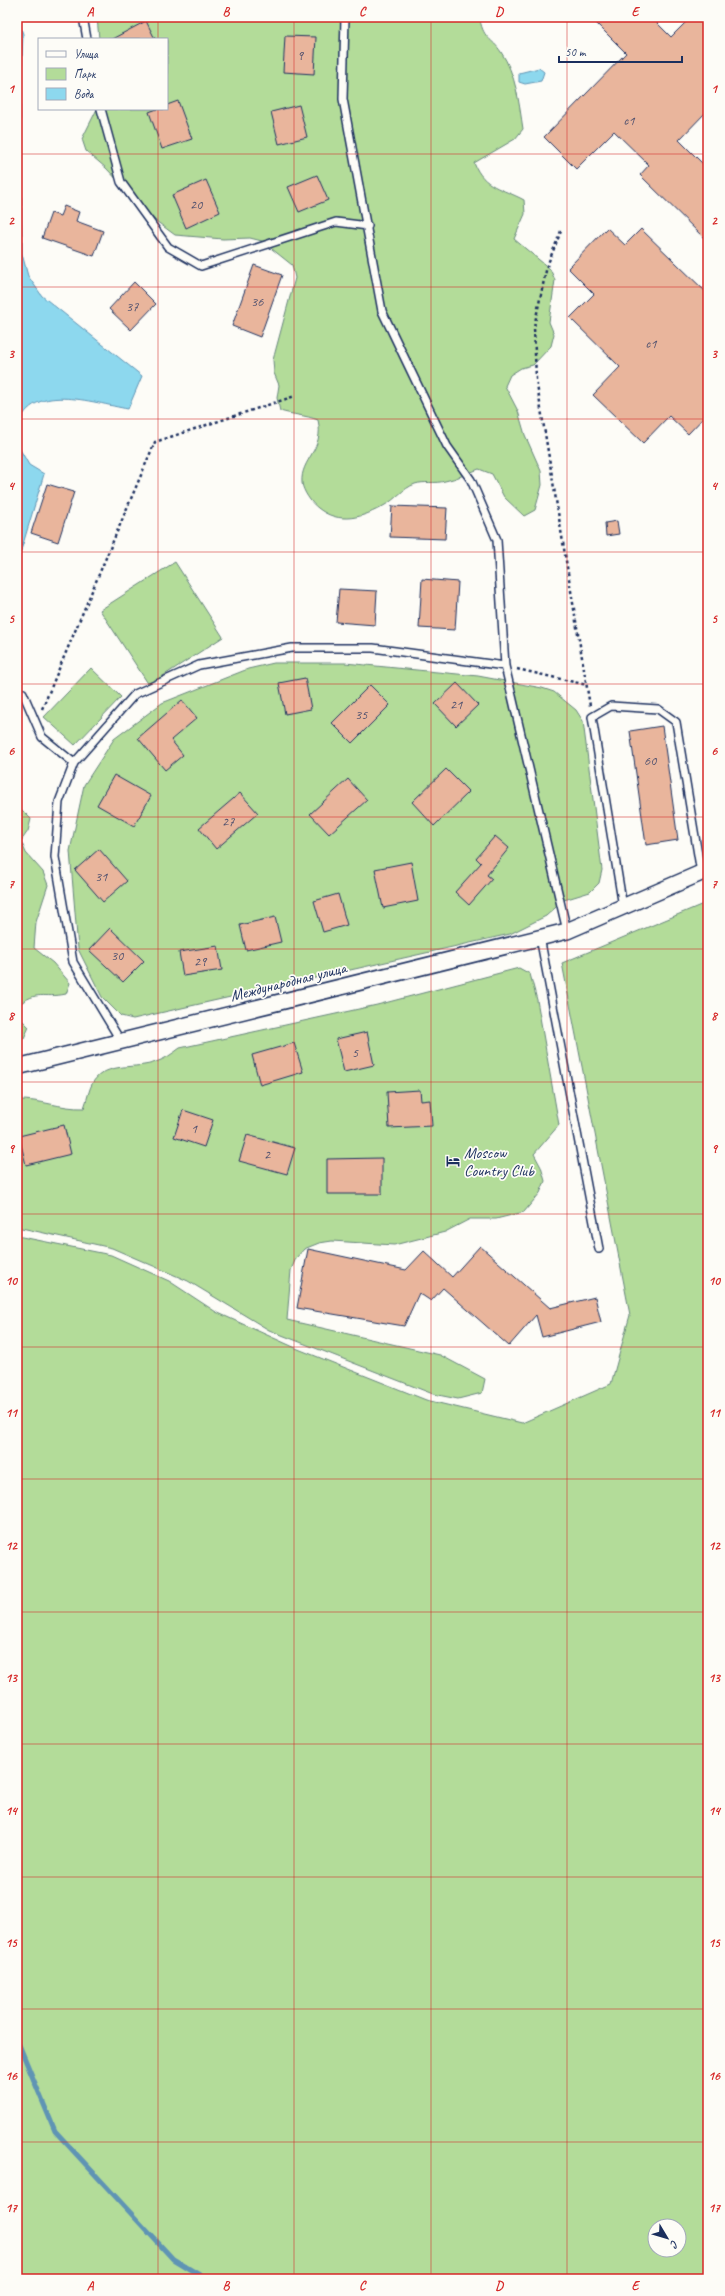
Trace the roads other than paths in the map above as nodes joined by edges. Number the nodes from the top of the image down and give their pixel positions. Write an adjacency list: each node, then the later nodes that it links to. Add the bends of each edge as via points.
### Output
1 (83, 17): 3 (lane)
2 (345, 17): 5 (lane, via 343,99)
3 (87, 38)
4 (101, 110): 5 (lane, via 121,182 168,247 201,266 336,222)
5 (368, 226): 6 (lane, via 382,311 447,446 471,480 497,540)
6 (505, 666): 8 (lane, via 373,648 292,648 199,665 135,694); 11 (lane)
7 (23, 693): 8 (lane, via 42,737)
8 (74, 763): 13 (lane, via 59,802 55,858 73,962)
9 (704, 872): 10 (street, Международная улица); 10 (lane, via 676,722 658,709 611,706 592,718)
10 (623, 907): 11 (street, Международная улица)
11 (567, 931): 12 (street, Международная улица)
12 (540, 937): 13 (street, Международная улица); 15 (lane)
13 (120, 1040): 14 (street, Международная улица)
14 (17, 1067)
15 (599, 1249)

